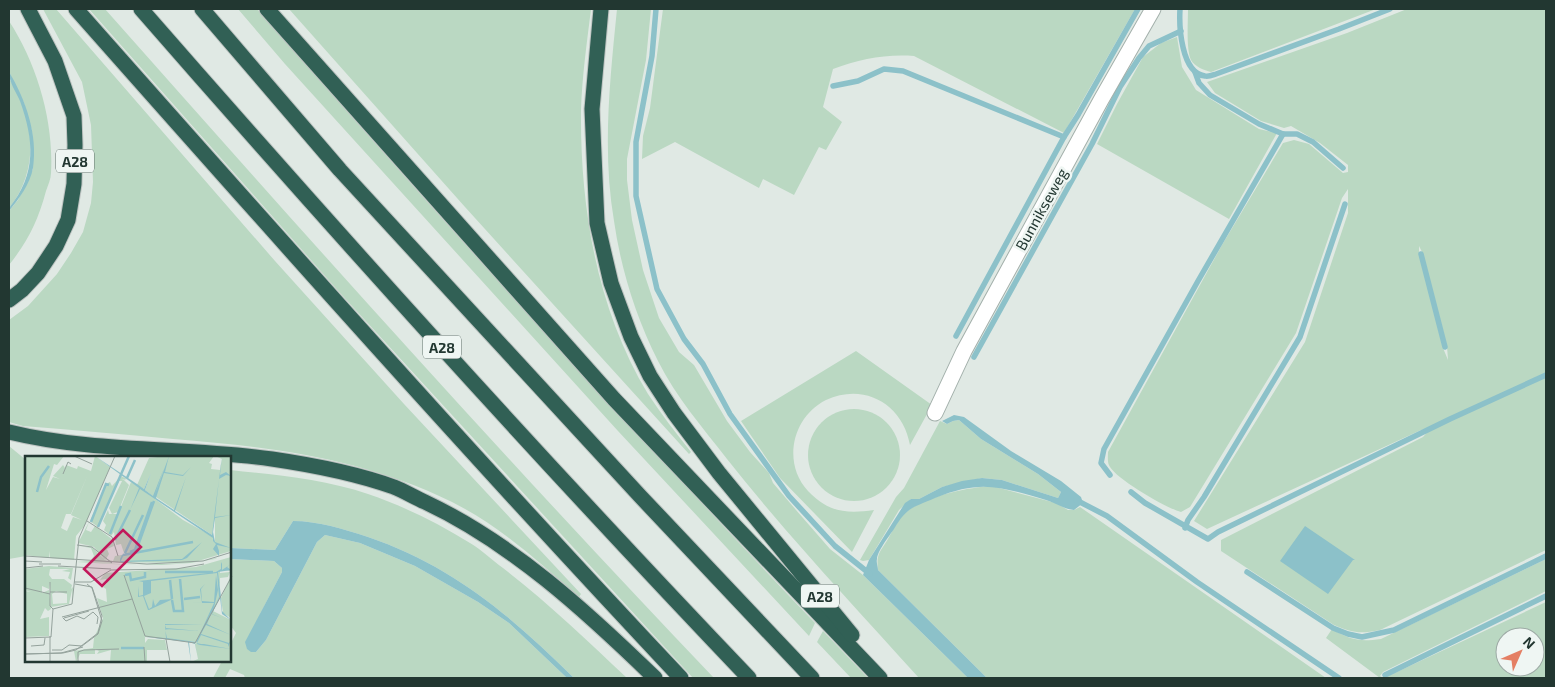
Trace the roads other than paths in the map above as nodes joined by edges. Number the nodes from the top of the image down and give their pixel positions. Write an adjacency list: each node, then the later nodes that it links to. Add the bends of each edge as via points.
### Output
1 (28, 9): 8 (highway, A28, via 56,61 74,116 74,184 68,220 56,246 38,273)
2 (76, 9): 12 (highway, via 457,436)
3 (141, 9): 13 (highway, A28, via 488,397)
4 (202, 9): 14 (highway, via 340,170)
5 (266, 9): 15 (highway, A28, via 614,398)
6 (601, 9): 16 (highway, A28, via 592,109 597,223 611,283 631,336 650,376 674,413 719,473)
7 (1153, 9): 9 (street, Bunnikseweg, via 973,334)
8 (9, 300)
9 (935, 413)
10 (9, 432): 11 (highway, via 84,444 271,459 334,470 394,487 451,514 503,546 560,592)
11 (655, 678)
12 (681, 678)
13 (750, 678)
14 (812, 678)
15 (880, 678)
16 (887, 678)

